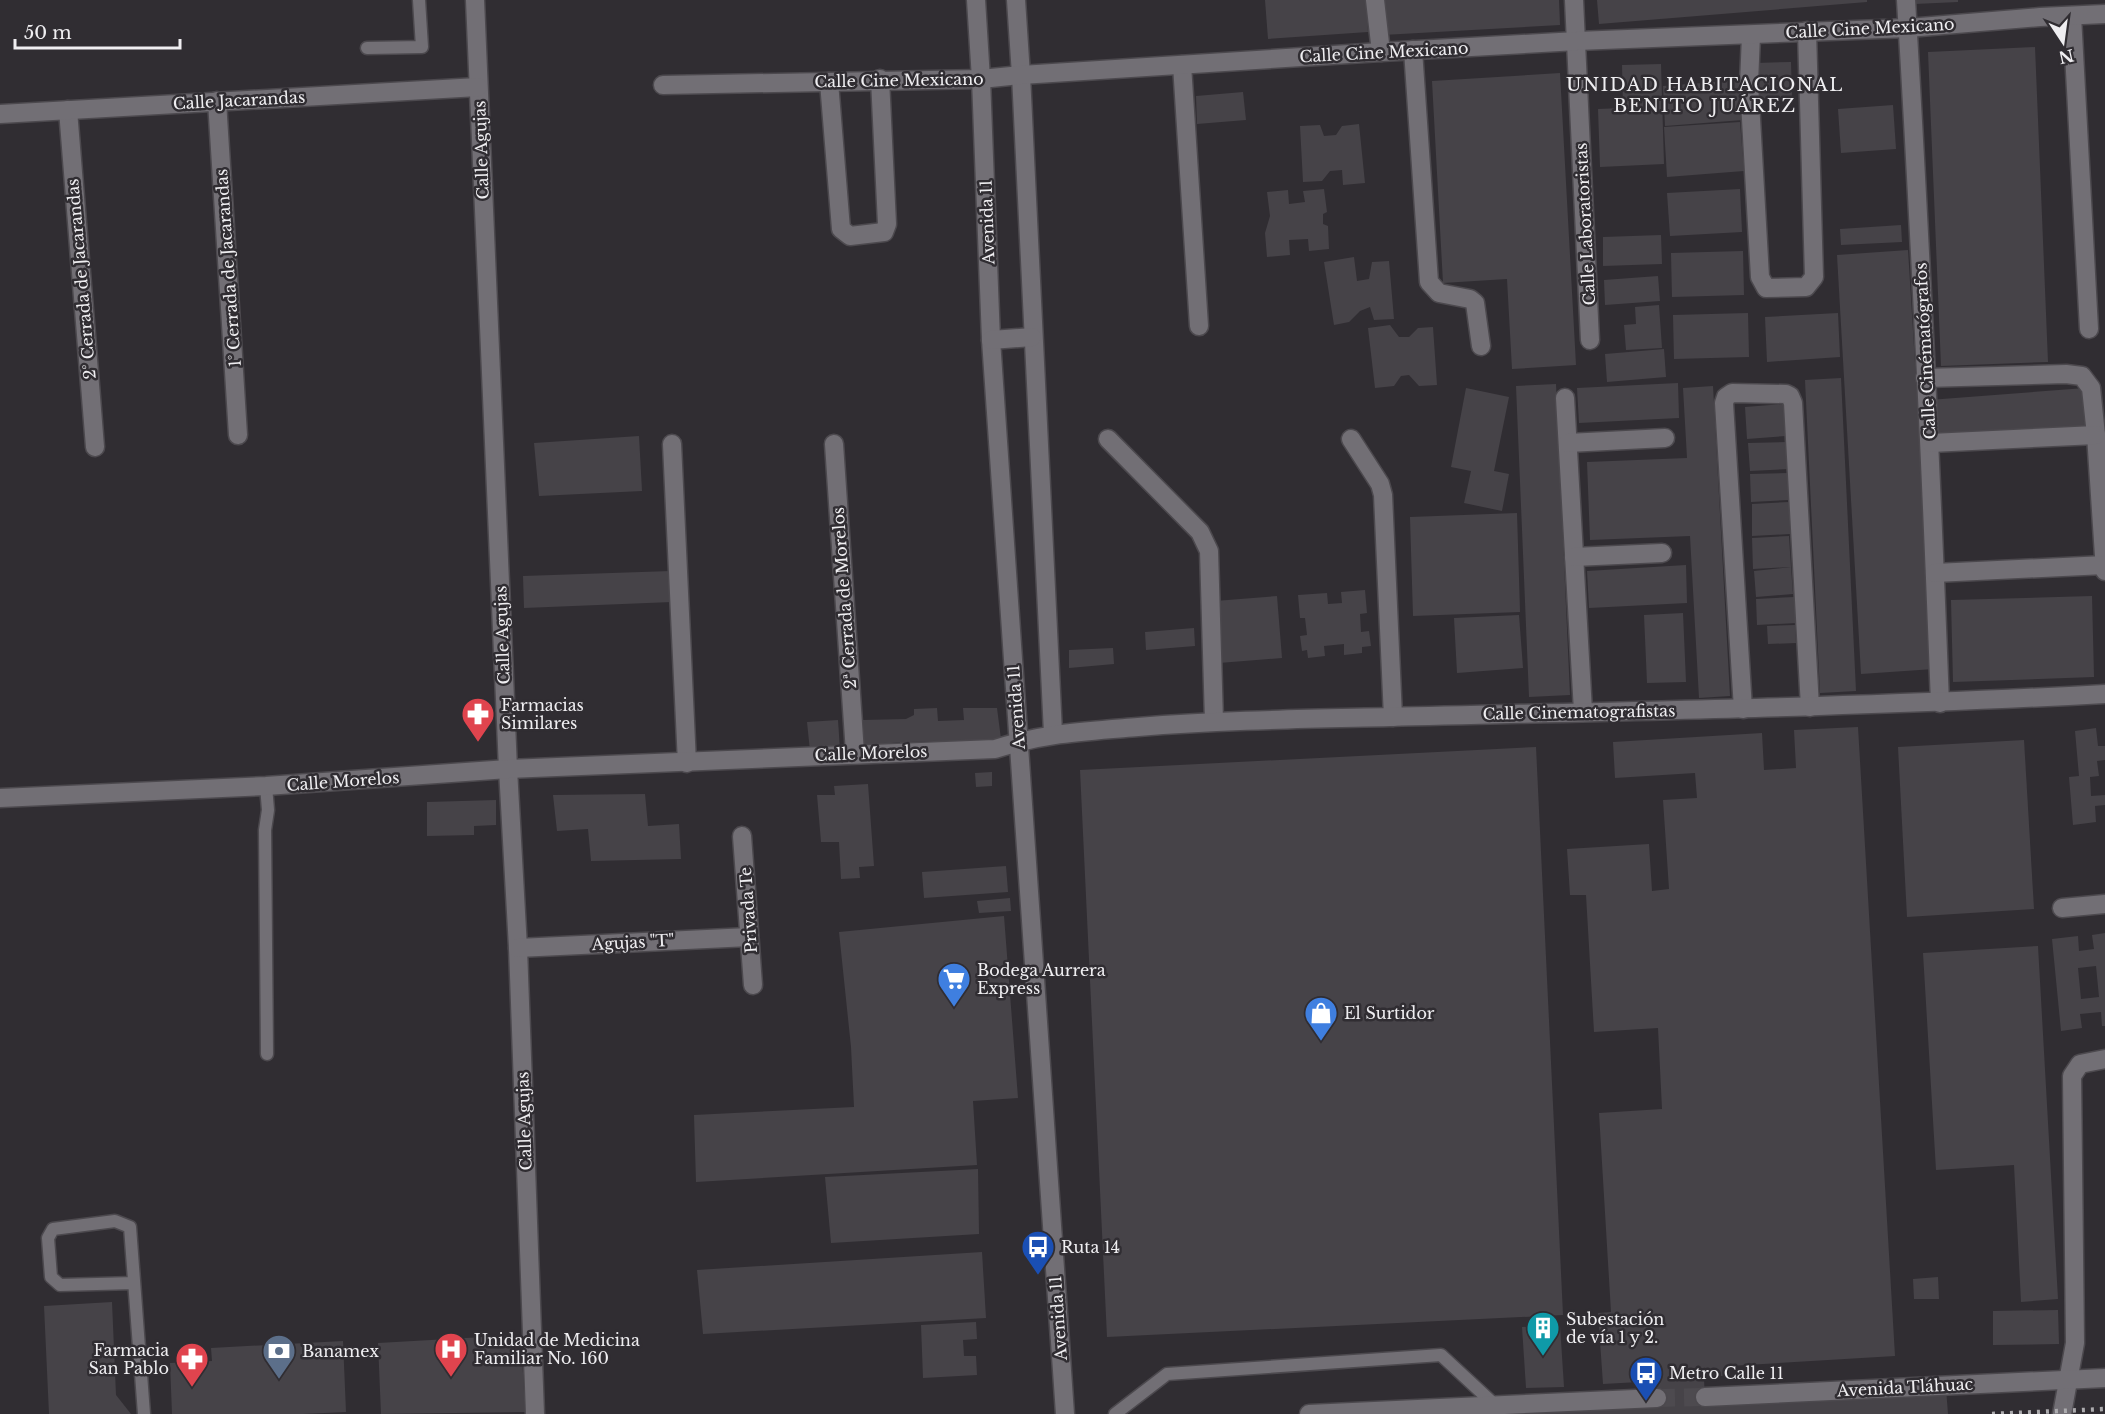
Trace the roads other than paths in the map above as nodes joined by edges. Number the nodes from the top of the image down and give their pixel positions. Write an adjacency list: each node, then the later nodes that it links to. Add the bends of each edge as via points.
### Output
1 (419, 0): 15 (lane, via 422,47)
2 (475, 0): 24 (street, Calle Agujas)
3 (976, 0): 21 (street, Avenida 11)
4 (1016, 0): 19 (street)
5 (1376, 0): 17 (street)
6 (1574, 0): 14 (street, Calle Laboratoristas)
7 (1906, 0): 11 (street, Calle Cinématógrafos)
8 (2040, 8): 10 (street, Calle Cine Mexicano); 11 (street, Calle Cine Mexicano)
9 (2105, 14): 10 (street, Calle Cine Mexicano)
10 (2072, 16): 29 (street)
11 (1908, 28): 12 (street, Calle Cine Mexicano); 34 (street, Calle Cinématógrafos)
12 (1807, 32): 13 (street, Calle Cine Mexicano); 13 (street, via 1814,277 1806,287 1766,288 1760,277 1749,84)
13 (1751, 35): 14 (street, Calle Cine Mexicano)
14 (1577, 41): 16 (street, Calle Cine Mexicano); 32 (street, Calle Laboratoristas)
15 (367, 48)
16 (1413, 50): 17 (street, Calle Cine Mexicano); 33 (street, via 1429,282 1439,292 1475,303)
17 (1381, 52): 18 (street, Calle Cine Mexicano)
18 (1182, 65): 19 (street, Calle Cine Mexicano); 28 (street)
19 (1021, 75): 21 (street, Calle Cine Mexicano); 30 (street)
20 (880, 79): 21 (street, Calle Cine Mexicano); 22 (street, Calle Cine Mexicano); 22 (street, via 887,224 884,232 850,236 841,229)
21 (981, 79): 31 (street, Avenida 11)
22 (829, 82): 23 (street, Calle Cine Mexicano)
23 (663, 85)
24 (478, 87): 25 (street, Calle Jacarandas); 62 (street, Calle Agujas)
25 (217, 101): 26 (street, Calle Jacarandas); 36 (street, 1° Cerrada de Jacarandas)
26 (68, 110): 27 (street, Calle Jacarandas); 45 (street, 2° Cerrada de Jacarandas)
27 (0, 114)
28 (1198, 326)
29 (2089, 328)
30 (1032, 337): 31 (street); 58 (street)
31 (992, 340): 59 (street, Avenida 11)
32 (1590, 340)
33 (1480, 346)
34 (1925, 378): 37 (street, via 2082,376 2091,388); 42 (street, Calle Cinématógrafos)
35 (1565, 398): 41 (street)
36 (238, 435)
37 (2096, 435): 42 (street); 48 (street)
38 (1665, 438): 41 (street)
39 (1108, 439): 57 (street, via 1200,532 1209,551)
40 (1352, 440): 56 (street, via 1383,495)
41 (1568, 443): 47 (street)
42 (1930, 443): 50 (street, Calle Cinématógrafos)
43 (672, 444): 61 (street)
44 (834, 444): 60 (street, 2ª Cerrada de Morelos)
45 (95, 447)
46 (1662, 553): 47 (street)
47 (1574, 557): 55 (street)
48 (2105, 565): 49 (street); 50 (street)
49 (2105, 571)
50 (1935, 573): 52 (street, Calle Cinématógrafos)
51 (2105, 694): 52 (street, Calle Cinematografistas)
52 (1940, 703): 53 (street, Calle Cinematografistas)
53 (1810, 707): 54 (street, Calle Cinematografistas); 54 (street, via 1792,403 1786,394 1732,393 1724,403)
54 (1743, 710): 55 (street, Calle Cinematografistas)
55 (1583, 711): 56 (street, Calle Cinematografistas)
56 (1393, 717): 57 (street, Calle Cinematografistas)
57 (1214, 721): 58 (street, Calle Cinematografistas)
58 (1053, 733): 59 (street, Calle Morelos)
59 (1018, 741): 60 (street, Calle Morelos, via 995,749); 81 (street, Avenida 11)
60 (855, 753): 61 (street, Calle Morelos)
61 (687, 763): 62 (street, Calle Morelos)
62 (508, 769): 63 (street, Calle Morelos); 69 (street, Calle Agujas)
63 (266, 786): 64 (street, Calle Morelos); 71 (lane)
64 (0, 798)
65 (742, 836): 68 (street, Privada Te)
66 (2105, 904): 67 (street)
67 (2062, 908)
68 (749, 937): 69 (street, Agujas "T"); 70 (street, Privada Te)
69 (518, 948): 80 (street, Calle Agujas)
70 (753, 985)
71 (267, 1053)
72 (2105, 1059): 75 (street, via 2080,1064 2072,1076 2075,1343)
73 (134, 1283): 73 (lane, via 60,1285 51,1276 48,1238 53,1229 115,1221 130,1227); 79 (lane)
74 (2105, 1378): 75 (street, Avenida Tláhuac)
75 (2069, 1379): 76 (street, Avenida Tláhuac); 84 (street)
76 (1705, 1396)
77 (1657, 1398): 78 (street)
78 (1496, 1406): 82 (lane, via 1441,1355 1167,1374); 83 (street)
79 (144, 1414)
80 (534, 1414)
81 (1065, 1414)
82 (1115, 1414)
83 (1309, 1414)
84 (2062, 1414)

